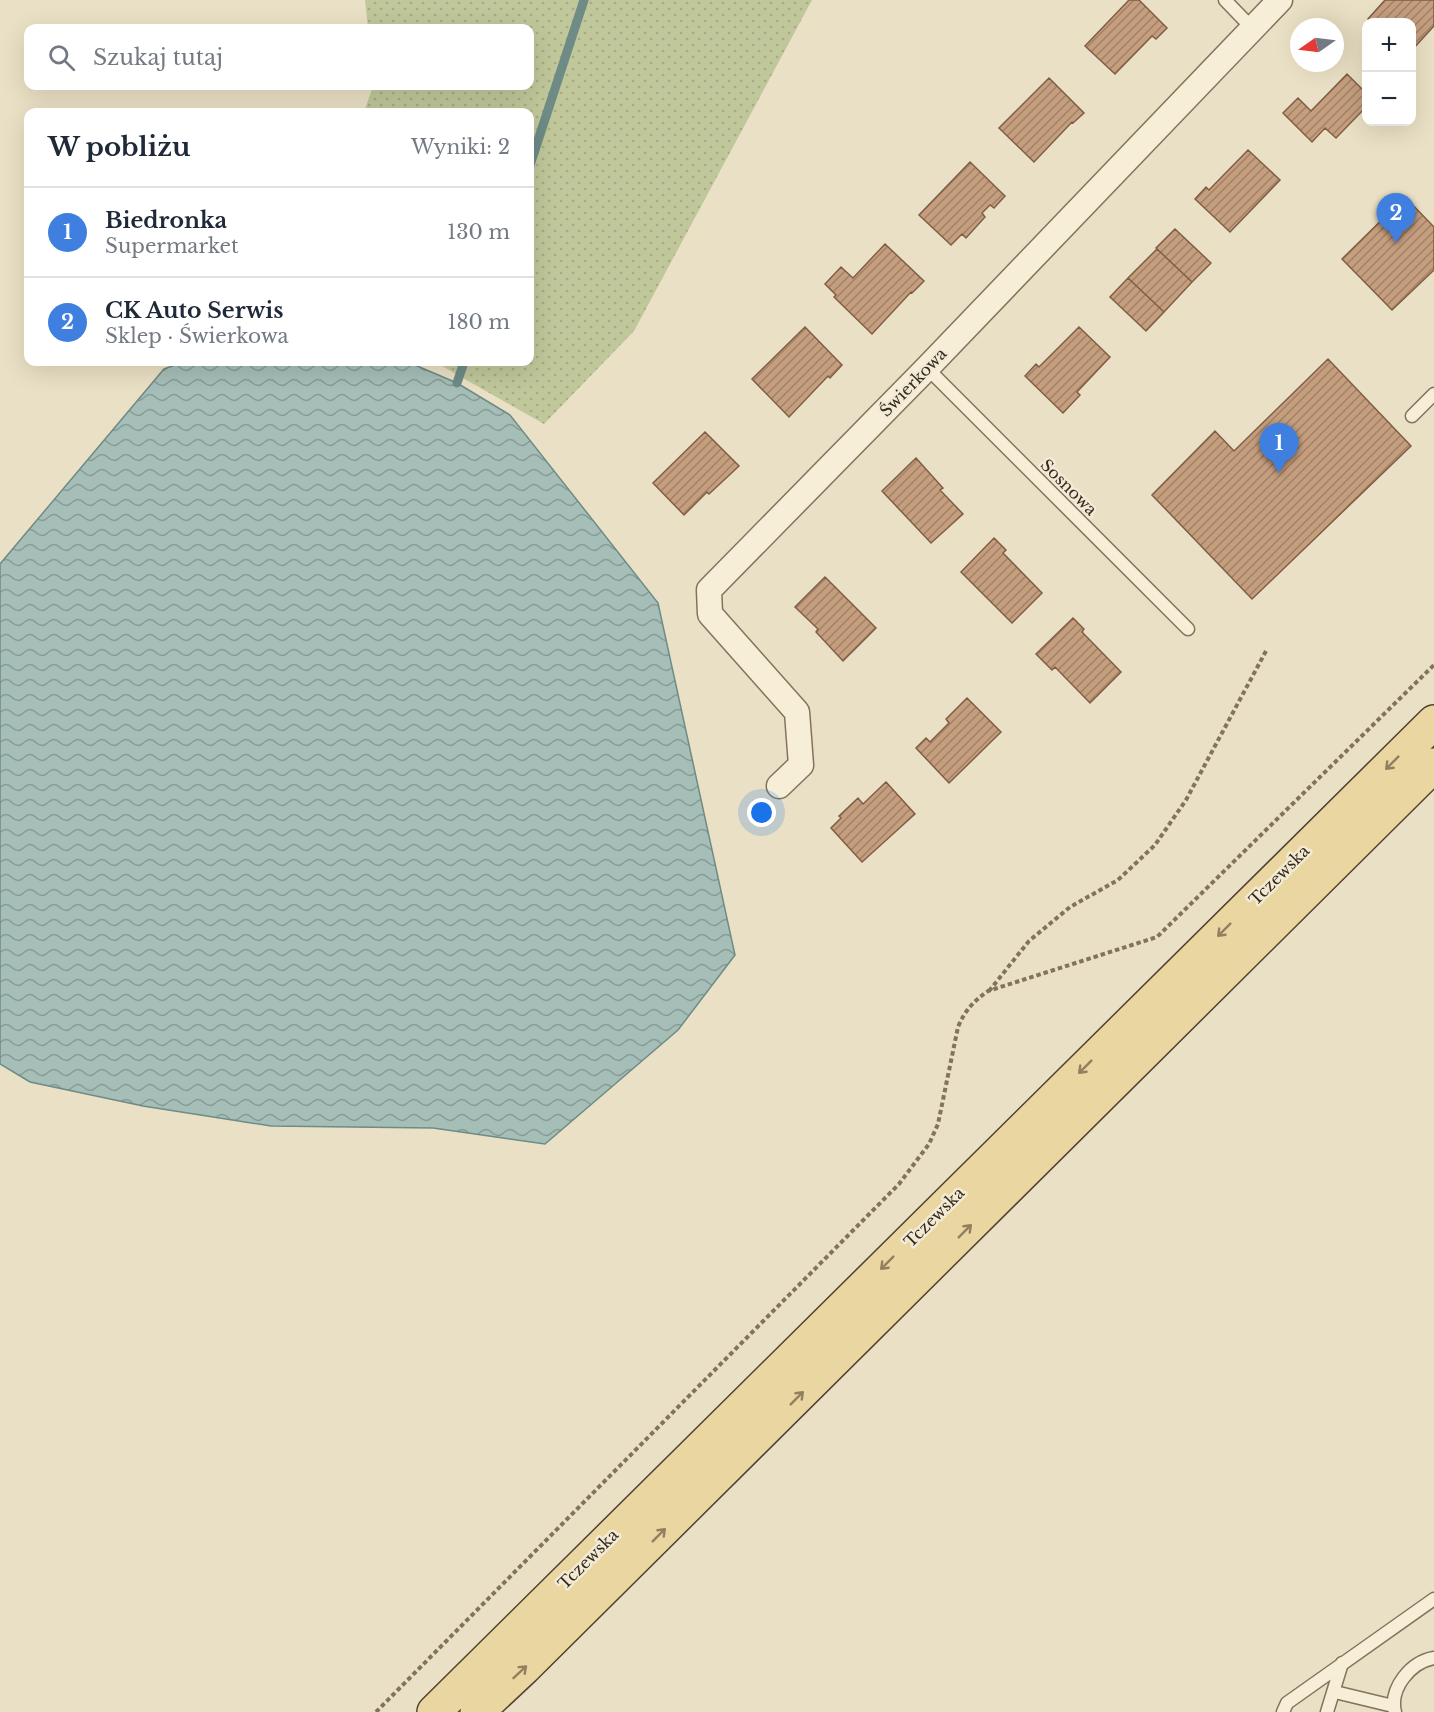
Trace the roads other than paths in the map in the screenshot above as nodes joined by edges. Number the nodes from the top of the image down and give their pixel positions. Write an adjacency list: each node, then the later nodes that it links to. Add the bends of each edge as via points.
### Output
1 (1226, 0): 3 (lane)
2 (1280, 0): 3 (street, Świerkowa)
3 (1252, 28): 4 (street, Świerkowa)
4 (927, 368): 7 (lane, Sosnowa); 10 (street, Świerkowa, via 709,590 710,614 797,712 801,765)
5 (1434, 394): 6 (lane)
6 (1412, 416)
7 (1188, 629)
8 (1434, 722): 16 (main road, Tczewska, one-way to 16)
9 (1434, 765): 17 (main road, Tczewska, one-way to 9)
10 (779, 786)
11 (1434, 1599): 13 (lane)
12 (1434, 1658): 15 (lane, via 1411,1668 1398,1685)
13 (1342, 1663): 14 (lane); 18 (lane, via 1287,1703)
14 (1335, 1692): 15 (lane); 19 (lane)
15 (1394, 1709)
16 (434, 1712)
17 (477, 1712)
18 (1283, 1712)
19 (1327, 1712)

